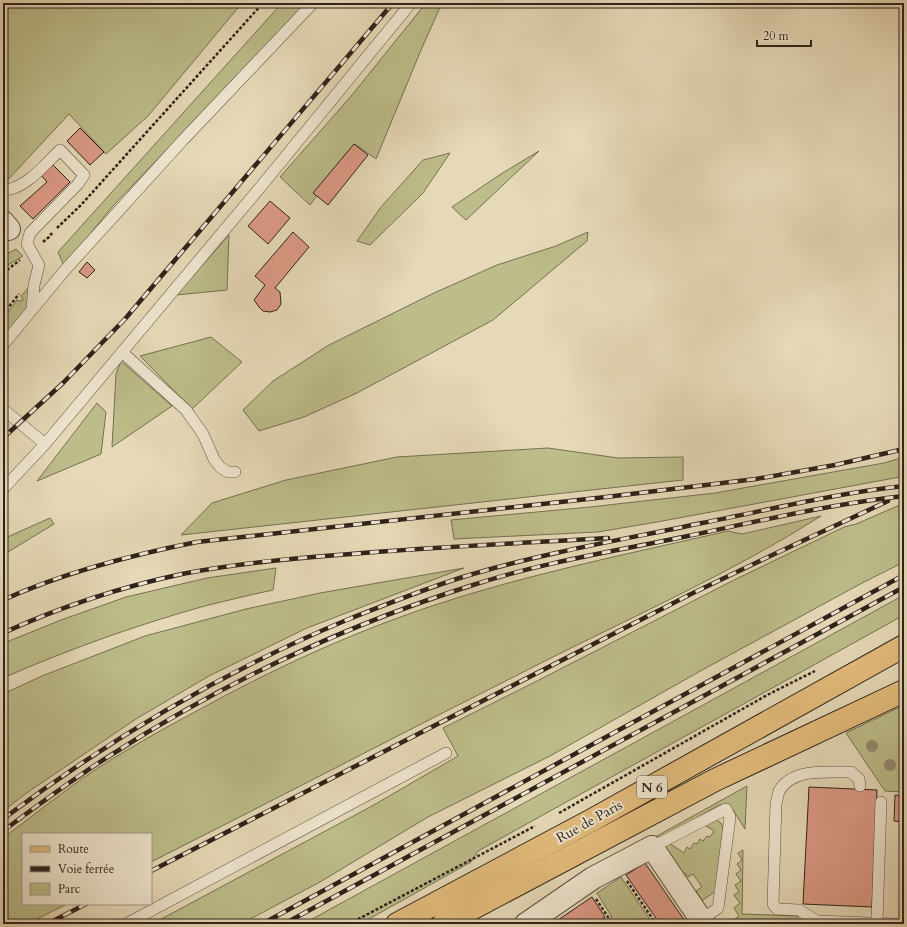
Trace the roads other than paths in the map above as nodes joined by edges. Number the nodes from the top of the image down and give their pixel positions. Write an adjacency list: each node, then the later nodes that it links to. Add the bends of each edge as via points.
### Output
1 (313, 3): 4 (lane, via 183,140)
2 (412, 3): 6 (lane)
3 (3, 190): 4 (lane, via 23,185 60,150 84,175 30,233 28,244 39,265)
4 (32, 310): 5 (lane)
5 (3, 345)
6 (122, 352): 8 (lane); 9 (lane, via 186,410 204,434 220,467 228,472)
7 (3, 410): 8 (lane)
8 (44, 444): 10 (lane)
9 (235, 472)
10 (3, 489)
11 (904, 646): 20 (main road, Rue de Paris / N 6, via 592,820)
12 (904, 691): 21 (main road, Rue de Paris / N 6, via 715,780)
13 (446, 752): 19 (lane)
14 (860, 786): 18 (lane, via 859,779 851,772 805,773 786,782 779,792 776,804 773,904 777,909 800,910 817,921)
15 (881, 802): 18 (lane)
16 (652, 848): 17 (street); 17 (lane, via 726,809 730,817 718,908); 22 (street, via 586,883)
17 (702, 922)
18 (877, 923): 23 (lane)
19 (126, 924)
20 (397, 924)
21 (443, 924)
22 (526, 924)
23 (889, 924): 24 (lane)
24 (894, 924)

